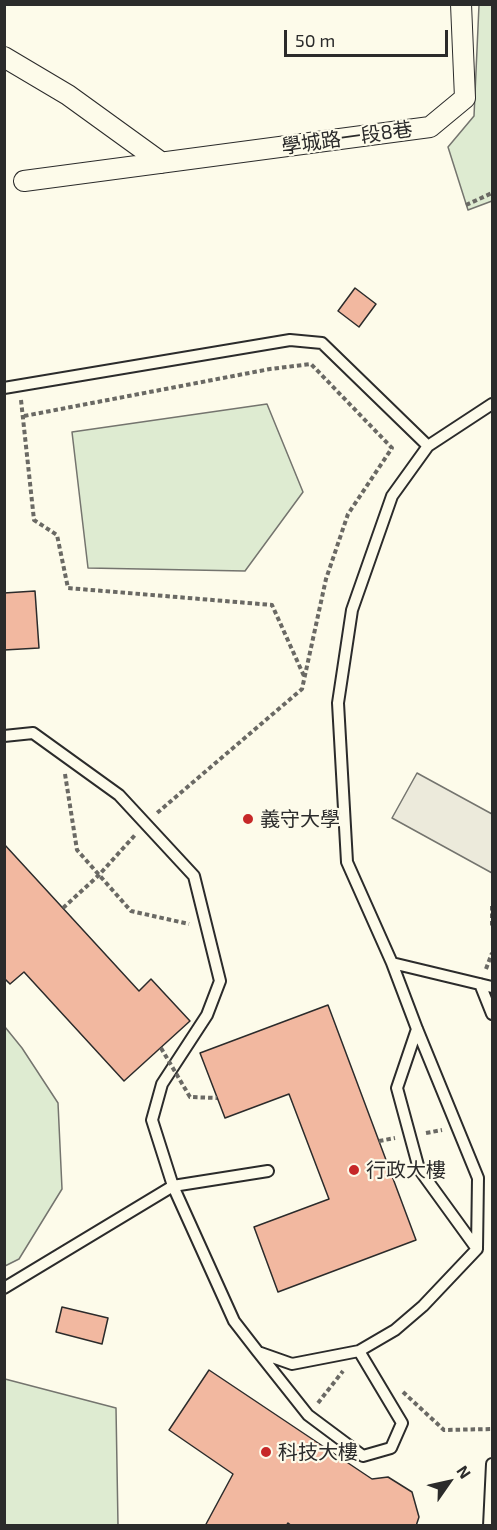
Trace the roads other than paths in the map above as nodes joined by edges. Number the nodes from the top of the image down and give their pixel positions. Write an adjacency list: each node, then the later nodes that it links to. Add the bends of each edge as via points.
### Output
1 (461, 4): 3 (street, 學城路一段8巷, via 465,98 430,127)
2 (4, 57): 3 (street, via 68,95)
3 (162, 163): 4 (street, 學城路一段8巷)
4 (24, 181)
5 (4, 388): 7 (lane, via 290,340 322,343)
6 (492, 404): 7 (lane)
7 (428, 446): 9 (lane, via 392,496 351,610 338,703 347,862)
8 (4, 736): 15 (lane, via 33,732 118,795 194,876 220,981 207,1015 162,1084 152,1120)
9 (392, 963): 10 (lane); 13 (lane)
10 (480, 984): 11 (lane); 12 (lane)
11 (492, 987)
12 (492, 1014)
13 (417, 1029): 16 (lane, via 478,1178); 16 (lane, via 397,1088 419,1169)
14 (268, 1171): 15 (lane)
15 (173, 1186): 17 (lane); 19 (lane, via 234,1322)
16 (477, 1248): 18 (lane, via 423,1306)
17 (4, 1288)
18 (359, 1351): 19 (lane, via 292,1364); 19 (lane, via 402,1423 390,1448 363,1456 308,1415)
19 (258, 1352)
20 (492, 1464): 21 (lane)
21 (489, 1526)

